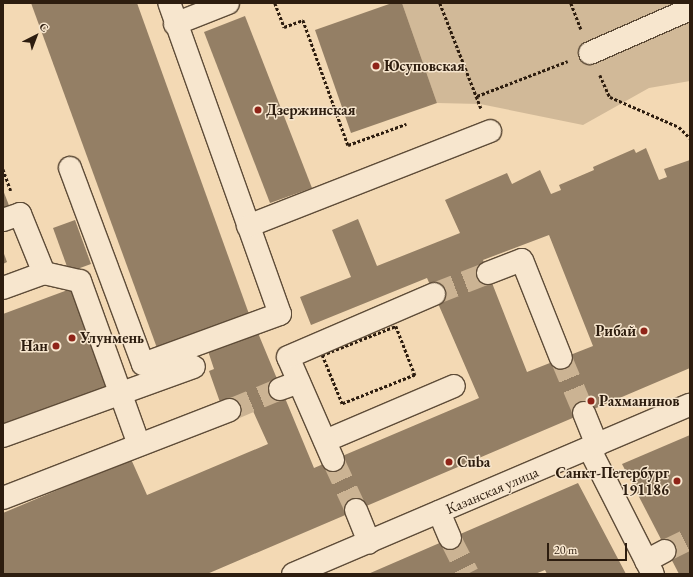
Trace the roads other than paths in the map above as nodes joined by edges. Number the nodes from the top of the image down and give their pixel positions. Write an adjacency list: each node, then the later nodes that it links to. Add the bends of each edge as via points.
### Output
1 (169, 3): 4 (street)
2 (228, 3): 4 (street)
3 (690, 10): 5 (street)
4 (175, 24): 9 (street)
5 (590, 53)
6 (490, 131): 9 (street)
7 (70, 168): 9 (street, via 143,364 280,314)
8 (3, 220): 10 (street, via 20,214)
9 (248, 226)
10 (44, 273): 12 (street); 17 (street, via 80,281)
11 (488, 273): 14 (street, via 522,260)
12 (3, 288)
13 (434, 294): 16 (street, via 288,356 290,386 329,451)
14 (561, 358)
15 (194, 367): 17 (street)
16 (454, 386)
17 (121, 394): 21 (street); 22 (street)
18 (690, 405): 23 (street, Казанская улица)
19 (230, 410): 22 (street)
20 (584, 413): 23 (street)
21 (3, 436)
22 (139, 445): 24 (street)
23 (593, 447): 26 (street, Казанская улица); 29 (street)
24 (3, 498)
25 (356, 510): 28 (street)
26 (439, 512): 27 (street); 28 (street, Казанская улица)
27 (450, 538)
28 (369, 542): 30 (street, Казанская улица)
29 (655, 562)
30 (293, 574)

